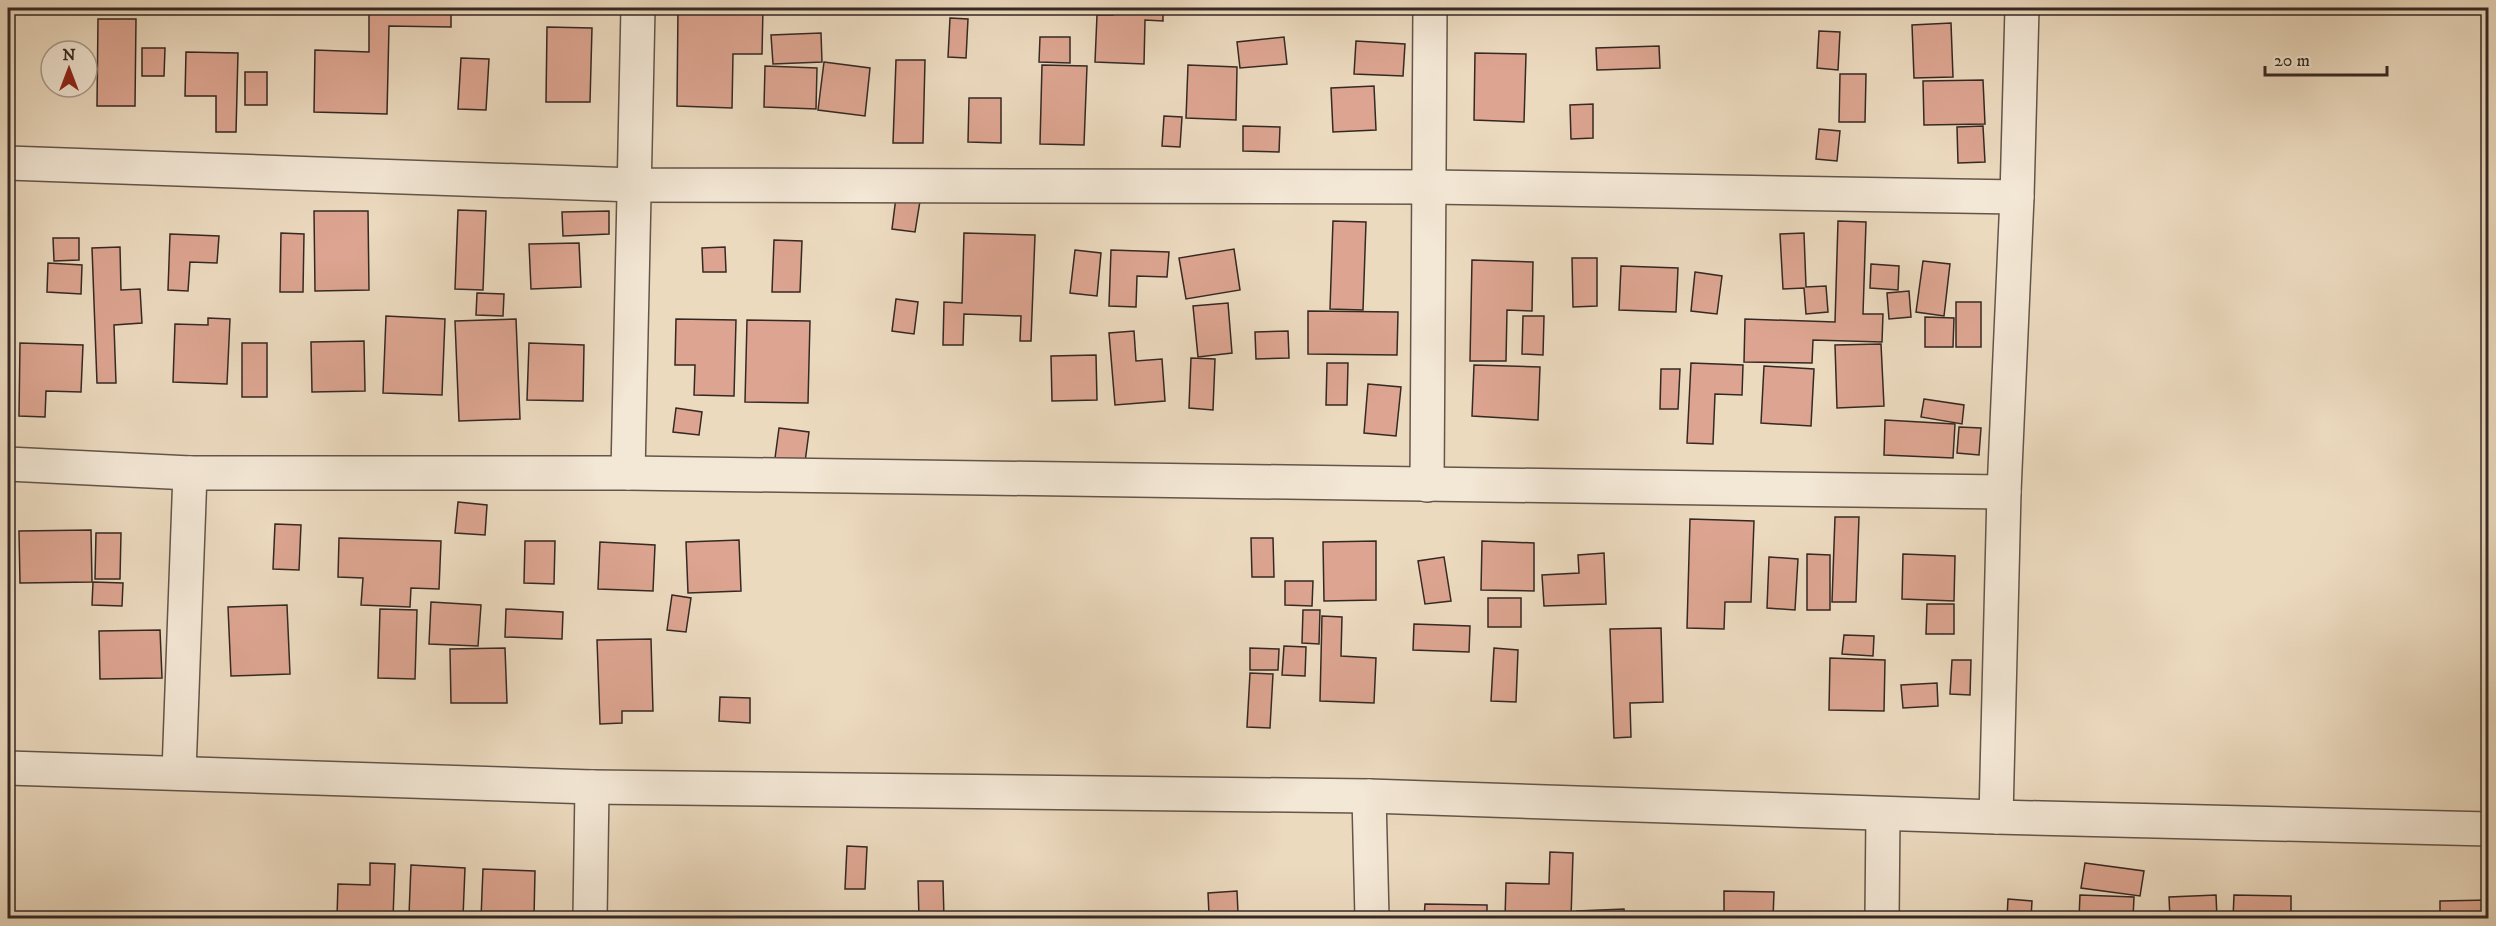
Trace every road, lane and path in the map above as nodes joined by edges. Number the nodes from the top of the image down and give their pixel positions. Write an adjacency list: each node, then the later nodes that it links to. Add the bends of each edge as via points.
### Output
1 (638, 8): 5 (street)
2 (1430, 8): 6 (street)
3 (2022, 8): 7 (street)
4 (8, 163): 5 (street)
5 (634, 185): 6 (street); 10 (street)
6 (1431, 187): 7 (street); 11 (street)
7 (2017, 197): 12 (street)
8 (8, 464): 9 (street)
9 (190, 473): 10 (street); 14 (street)
10 (628, 473): 11 (street)
11 (1428, 485): 12 (street)
12 (2004, 492): 18 (street)
13 (8, 768): 14 (street)
14 (179, 772): 15 (street)
15 (592, 787): 16 (street); 20 (street)
16 (1369, 796): 17 (street); 21 (street)
17 (1883, 814): 18 (street); 22 (street)
18 (1995, 817): 19 (street)
19 (2488, 829)
20 (590, 918)
21 (1372, 918)
22 (1882, 918)

